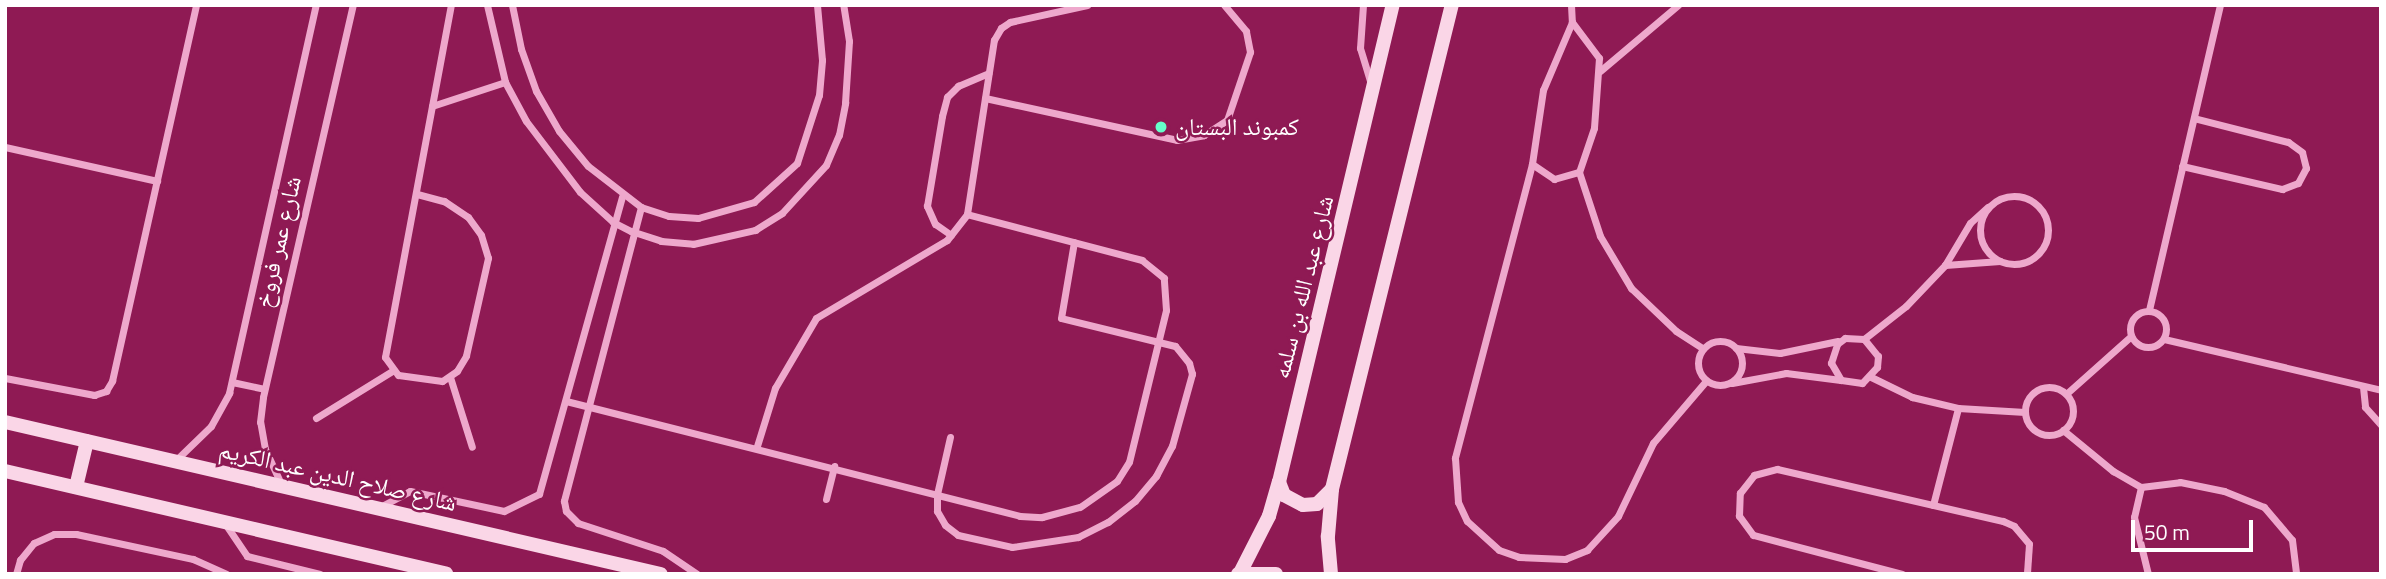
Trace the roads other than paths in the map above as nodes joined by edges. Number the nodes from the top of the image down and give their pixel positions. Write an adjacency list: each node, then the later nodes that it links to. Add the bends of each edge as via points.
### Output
1 (196, 5): 29 (street)
2 (316, 5): 54 (street, شارع عمر فروخ)
3 (353, 5): 58 (street, شارع عمر فروخ)
4 (451, 5): 23 (street)
5 (487, 5): 20 (street)
6 (512, 5): 31 (street, via 528,70 559,131 588,166)
7 (817, 5): 32 (street, via 822,60 819,95 797,163 778,185 736,210 698,218)
8 (843, 5): 36 (street, via 849,41 839,135 826,165 805,191 782,213 725,240 661,241)
9 (1087, 5): 19 (street, via 1010,22 993,40)
10 (1224, 5): 22 (street, via 1246,31 1250,52 1227,120 1204,135 1177,140)
11 (1363, 5): 21 (street, via 1360,48)
12 (1392, 5): 21 (main road, شارع عبد الله بن سلمه)
13 (1452, 5): 80 (main road)
14 (1571, 5): 17 (street)
15 (1678, 5): 18 (street)
16 (2220, 5): 24 (street)
17 (1572, 22): 18 (street, via 1593,44); 26 (street, via 1543,90)
18 (1600, 71): 28 (street, via 1594,128)
19 (988, 73): 22 (street); 37 (street, via 958,86 947,97 927,206 935,224)
20 (505, 82): 23 (street); 35 (street, via 551,158)
21 (1373, 90): 76 (main road, شارع عبد الله بن سلمه)
22 (985, 98): 34 (street)
23 (432, 106): 30 (street)
24 (2194, 118): 27 (street); 27 (street, via 2288,142 2302,152 2306,168 2298,183 2283,188)
25 (5, 147): 29 (street)
26 (1532, 164): 28 (street, via 1554,179); 55 (street, via 1455,458 1458,502 1467,521 1481,538 1519,557 1565,559 1587,550 1618,516 1653,443)
27 (2182, 166): 41 (street)
28 (1579, 172): 47 (street, via 1600,236 1632,288 1676,331)
29 (157, 181): 50 (street, via 112,382 106,391 75,394)
30 (416, 194): 49 (street, via 385,349); 51 (street, via 444,201 468,217 481,235 488,258 466,356)
31 (622, 196): 32 (street); 35 (street)
32 (640, 207): 36 (street)
33 (1988, 207): 39 (street, via 1981,237 1987,252); 39 (street, via 2008,196 2024,197 2038,205 2047,218 2049,234 2032,260 2016,265); 40 (street, via 1955,242)
34 (967, 214): 37 (street); 38 (street)
35 (613, 222): 36 (street); 61 (street)
36 (631, 231): 62 (street)
37 (951, 235): 71 (street, via 816,318 775,387)
38 (1074, 242): 46 (street, via 1142,260 1164,278 1168,294); 46 (street, via 1061,318)
39 (2000, 261): 40 (street)
40 (1945, 265): 44 (street, via 1906,306)
41 (2149, 310): 42 (street, via 2133,318); 45 (street, via 2164,320)
42 (2131, 336): 45 (street, via 2138,345 2150,348); 60 (street)
43 (1845, 338): 44 (street); 48 (street, via 1803,351); 53 (street, via 1832,353 1834,372)
44 (1864, 339): 52 (street, via 1878,356)
45 (2164, 339): 57 (street)
46 (1159, 341): 81 (street, via 1129,462 1100,496 1062,514 1042,517 1020,516); 81 (street, via 1183,353 1192,374 1172,446 1142,493 1108,522 1078,537 1012,547 958,535 945,526 937,511)
47 (1702, 348): 48 (street, via 1723,341); 55 (street, via 1697,366)
48 (1736, 348): 56 (street, via 1742,366)
49 (392, 371): 51 (street, via 420,381); 65 (street)
50 (5, 377)
51 (450, 377): 72 (street)
52 (1871, 377): 53 (street, via 1862,383); 63 (street, via 1912,397)
53 (1841, 380): 56 (street, via 1786,373)
54 (232, 382): 58 (street); 73 (street, شارع عمر فروخ, via 217,418)
55 (1706, 382): 56 (street)
56 (1731, 383)
57 (2363, 387): 59 (street); 67 (street, via 2365,407)
58 (264, 390): 77 (street, شارع عمر فروخ, via 260,422 265,449)
59 (2381, 390)
60 (2066, 394): 64 (street, via 2043,387 2030,397); 68 (street, via 2072,417)
61 (566, 401): 62 (street); 84 (street, via 544,485 531,502 497,510 410,491)
62 (585, 406): 71 (street); 94 (street, via 564,488 571,519 663,551)
63 (1958, 408): 64 (street); 83 (street)
64 (2025, 412): 68 (street, via 2039,432)
65 (316, 418)
66 (5, 422): 70 (main road, شارع صلاح الدين عبد الكريم)
67 (2381, 425)
68 (2063, 430): 79 (street, via 2113,471)
69 (950, 437): 81 (street)
70 (87, 441): 73 (main road, شارع صلاح الدين عبد الكريم); 78 (main road)
71 (757, 446): 74 (street)
72 (472, 447)
73 (174, 461): 77 (main road, شارع صلاح الدين عبد الكريم)
74 (834, 467): 81 (street); 82 (street)
75 (5, 471): 78 (main road)
76 (1279, 482): 80 (main road, via 1284,495 1303,506 1317,504); 88 (main road, شارع عبد الله بن سلمه, via 1269,516)
77 (282, 486): 84 (main road, شارع صلاح الدين عبد الكريم)
78 (76, 487): 85 (main road)
79 (2141, 487): 99 (street, via 2134,517); 100 (street, via 2180,482 2224,491 2264,507 2292,540)
80 (1332, 489): 96 (main road)
81 (937, 494)
82 (826, 499)
83 (1933, 505): 97 (street, via 1777,469 1754,475 1740,493 1739,516 1753,535); 98 (street, via 2014,526 2029,544)
84 (378, 508): 93 (main road, شارع صلاح الدين عبد الكريم)
85 (223, 522): 86 (main road); 87 (street, via 247,555)
86 (420, 571): 92 (main road)
87 (305, 572): 91 (street)
88 (1239, 573): 95 (main road)
89 (16, 574): 90 (street, via 20,560 34,543 65,534 193,559)
90 (226, 574)
91 (320, 574)
92 (446, 574)
93 (661, 574)
94 (696, 574)
95 (1276, 574)
96 (1331, 574)
97 (1902, 574)
98 (2027, 574)
99 (2148, 574)
100 (2296, 574)

